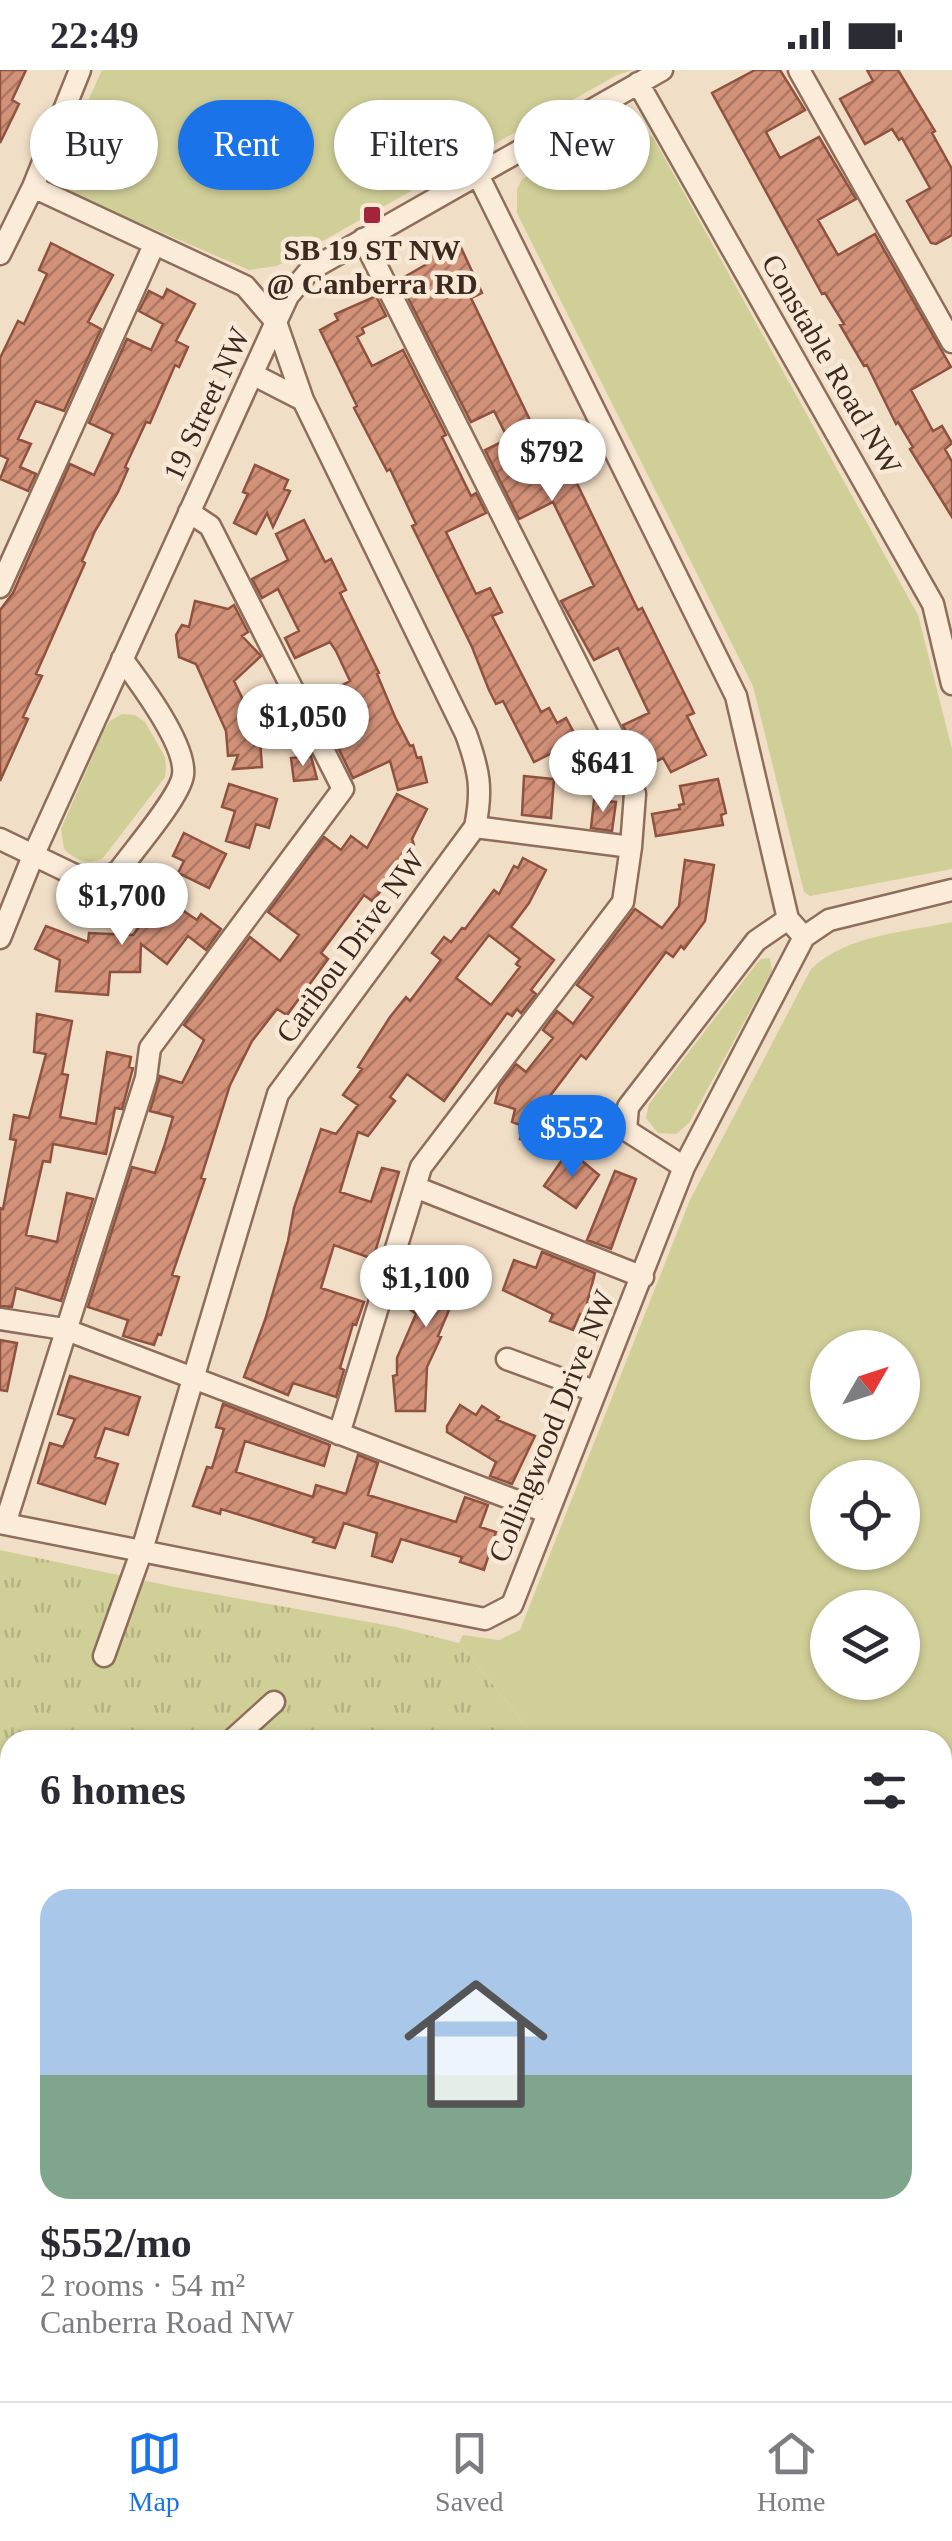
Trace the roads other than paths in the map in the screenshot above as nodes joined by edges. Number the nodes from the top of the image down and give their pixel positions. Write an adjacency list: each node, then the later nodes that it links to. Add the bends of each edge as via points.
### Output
1 (80, 70): 5 (street)
2 (662, 70): 4 (street, 19 Street NW)
3 (799, 70): 15 (street)
4 (638, 83): 6 (street, 19 Street NW); 21 (street, Constable Road NW, via 933,604)
5 (68, 100)
6 (494, 166)
7 (32, 190): 13 (street)
8 (39, 190): 12 (street)
9 (451, 190): 11 (street, 19 Street NW)
10 (485, 190): 27 (street, via 736,696)
11 (363, 239): 14 (street, 19 Street NW, via 299,280); 24 (street, via 627,763 635,794)
12 (154, 245): 14 (street, via 245,286); 19 (street)
13 (0, 254)
14 (276, 322): 16 (street, 19 Street NW); 17 (street)
15 (952, 342)
16 (252, 374): 17 (street); 18 (street, 19 Street NW)
17 (303, 400): 22 (street, via 466,734 482,796)
18 (189, 512): 20 (street, 19 Street NW); 34 (street, via 210,526 343,789 150,1048)
19 (0, 587)
20 (122, 659): 25 (street, 19 Street NW); 25 (street, via 179,750 183,777 108,879 81,878)
21 (952, 684)
22 (475, 827): 24 (street); 36 (street, Caribou Drive NW, via 278,1094)
23 (0, 840): 25 (street)
24 (631, 846): 31 (street, via 623,902 420,1167)
25 (33, 856): 28 (street, 19 Street NW)
26 (952, 890): 29 (street, via 829,920)
27 (788, 919): 29 (street); 30 (street, via 756,940 628,1108 626,1130)
28 (0, 938)
29 (804, 938): 30 (street, Collingwood Drive NW)
30 (684, 1167): 32 (street, Collingwood Drive NW)
31 (415, 1188): 32 (street); 38 (street)
32 (642, 1276): 37 (street, Collingwood Drive NW)
33 (0, 1319): 34 (street)
34 (64, 1329): 36 (street); 40 (street)
35 (508, 1359): 37 (street)
36 (194, 1376): 38 (street); 41 (street, Caribou Drive NW)
37 (594, 1391): 39 (street, Collingwood Drive NW)
38 (339, 1434): 39 (street)
39 (546, 1512): 41 (street, Collingwood Drive NW, via 512,1605 485,1620)
40 (2, 1523): 41 (street, Collingwood Drive NW)
41 (142, 1550): 42 (street, Caribou Drive NW)
42 (104, 1656)
43 (274, 1702): 44 (street)
44 (243, 1730)

